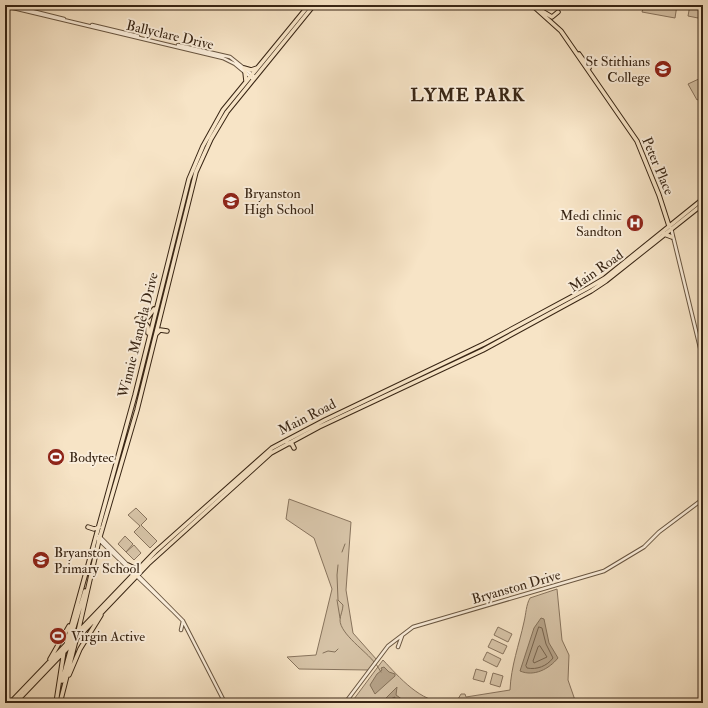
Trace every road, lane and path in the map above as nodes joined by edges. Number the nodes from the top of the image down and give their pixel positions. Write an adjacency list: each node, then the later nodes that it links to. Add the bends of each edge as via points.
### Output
1 (8, 5): 11 (street, Ballyclare Drive, via 221,54 232,58)
2 (309, 5): 10 (main road, Winnie Mandela Drive)
3 (314, 5): 12 (main road, Winnie Mandela Drive)
4 (533, 5): 6 (main road, Peter Place); 9 (main road, Peter Place, via 560,30)
5 (5, 6): 11 (street, Ballyclare Drive, via 223,58)
6 (541, 11): 7 (main road, via 552,17); 8 (main road, Peter Place, via 555,22)
7 (558, 12)
8 (578, 54): 9 (main road); 16 (main road, Peter Place, via 638,140)
9 (584, 66): 18 (main road, Peter Place, via 641,149)
10 (257, 68): 11 (main road); 12 (main road, Winnie Mandela Drive)
11 (244, 70): 12 (street, Ballyclare Drive); 13 (main road)
12 (252, 77): 13 (main road, Winnie Mandela Drive); 26 (main road, Winnie Mandela Drive, via 222,119 196,172)
13 (246, 82): 22 (main road, Winnie Mandela Drive, via 217,120 193,167)
14 (703, 199): 17 (main road)
15 (703, 204): 18 (main road)
16 (668, 216): 17 (main road, via 672,219); 18 (main road, Peter Place)
17 (678, 218): 18 (main road)
18 (670, 229): 19 (main road); 19 (main road, Main Road); 28 (street); 36 (main road, Main Road, via 588,288 484,344 277,445)
19 (664, 234): 20 (main road, Main Road)
20 (600, 285): 21 (main road); 29 (main road, Main Road, via 461,361)
21 (607, 288)
22 (156, 306): 23 (main road, via 150,316); 27 (main road, Winnie Mandela Drive)
23 (137, 319)
24 (145, 322): 27 (main road, via 148,327)
25 (167, 331): 26 (main road, via 160,330)
26 (156, 334): 34 (main road, Winnie Mandela Drive, via 137,410)
27 (148, 341): 33 (main road, Winnie Mandela Drive)
28 (703, 360)
29 (287, 443): 30 (main road, via 292,444); 38 (main road, Main Road, via 252,469)
30 (294, 448)
31 (703, 499): 44 (street, Bryanston Drive, via 659,532 644,547 604,571 419,624)
32 (88, 527): 33 (main road)
33 (99, 527): 34 (main road, Winnie Mandela Drive)
34 (98, 537): 35 (street); 37 (main road, Winnie Mandela Drive); 38 (street); 40 (main road, Winnie Mandela Drive)
35 (128, 565): 36 (main road); 38 (street)
36 (140, 567): 38 (main road, Main Road)
37 (91, 573): 43 (main road, Winnie Mandela Drive); 46 (main road)
38 (136, 574): 39 (main road, Main Road); 41 (street); 43 (main road, Main Road)
39 (108, 606): 45 (main road, Main Road); 51 (main road, via 85,640)
40 (73, 618): 47 (main road, Winnie Mandela Drive); 50 (main road)
41 (183, 621): 42 (street); 57 (street)
42 (181, 630)
43 (78, 632): 45 (main road, Winnie Mandela Drive); 46 (main road)
44 (403, 634): 48 (street); 58 (street, Bryanston Drive, via 388,646)
45 (76, 638): 46 (main road, Main Road); 51 (main road, Winnie Mandela Drive)
46 (71, 642): 47 (main road, Main Road); 49 (main road, Main Road); 52 (main road)
47 (66, 645): 49 (main road, Winnie Mandela Drive); 50 (main road, Main Road)
48 (398, 647)
49 (64, 651): 52 (main road, Winnie Mandela Drive); 54 (main road, Main Road)
50 (45, 667): 53 (main road, Main Road)
51 (64, 688): 56 (main road, Winnie Mandela Drive)
52 (57, 697): 55 (main road, Winnie Mandela Drive)
53 (10, 703)
54 (15, 703)
55 (56, 703)
56 (60, 703)
57 (225, 703)
58 (345, 703)

